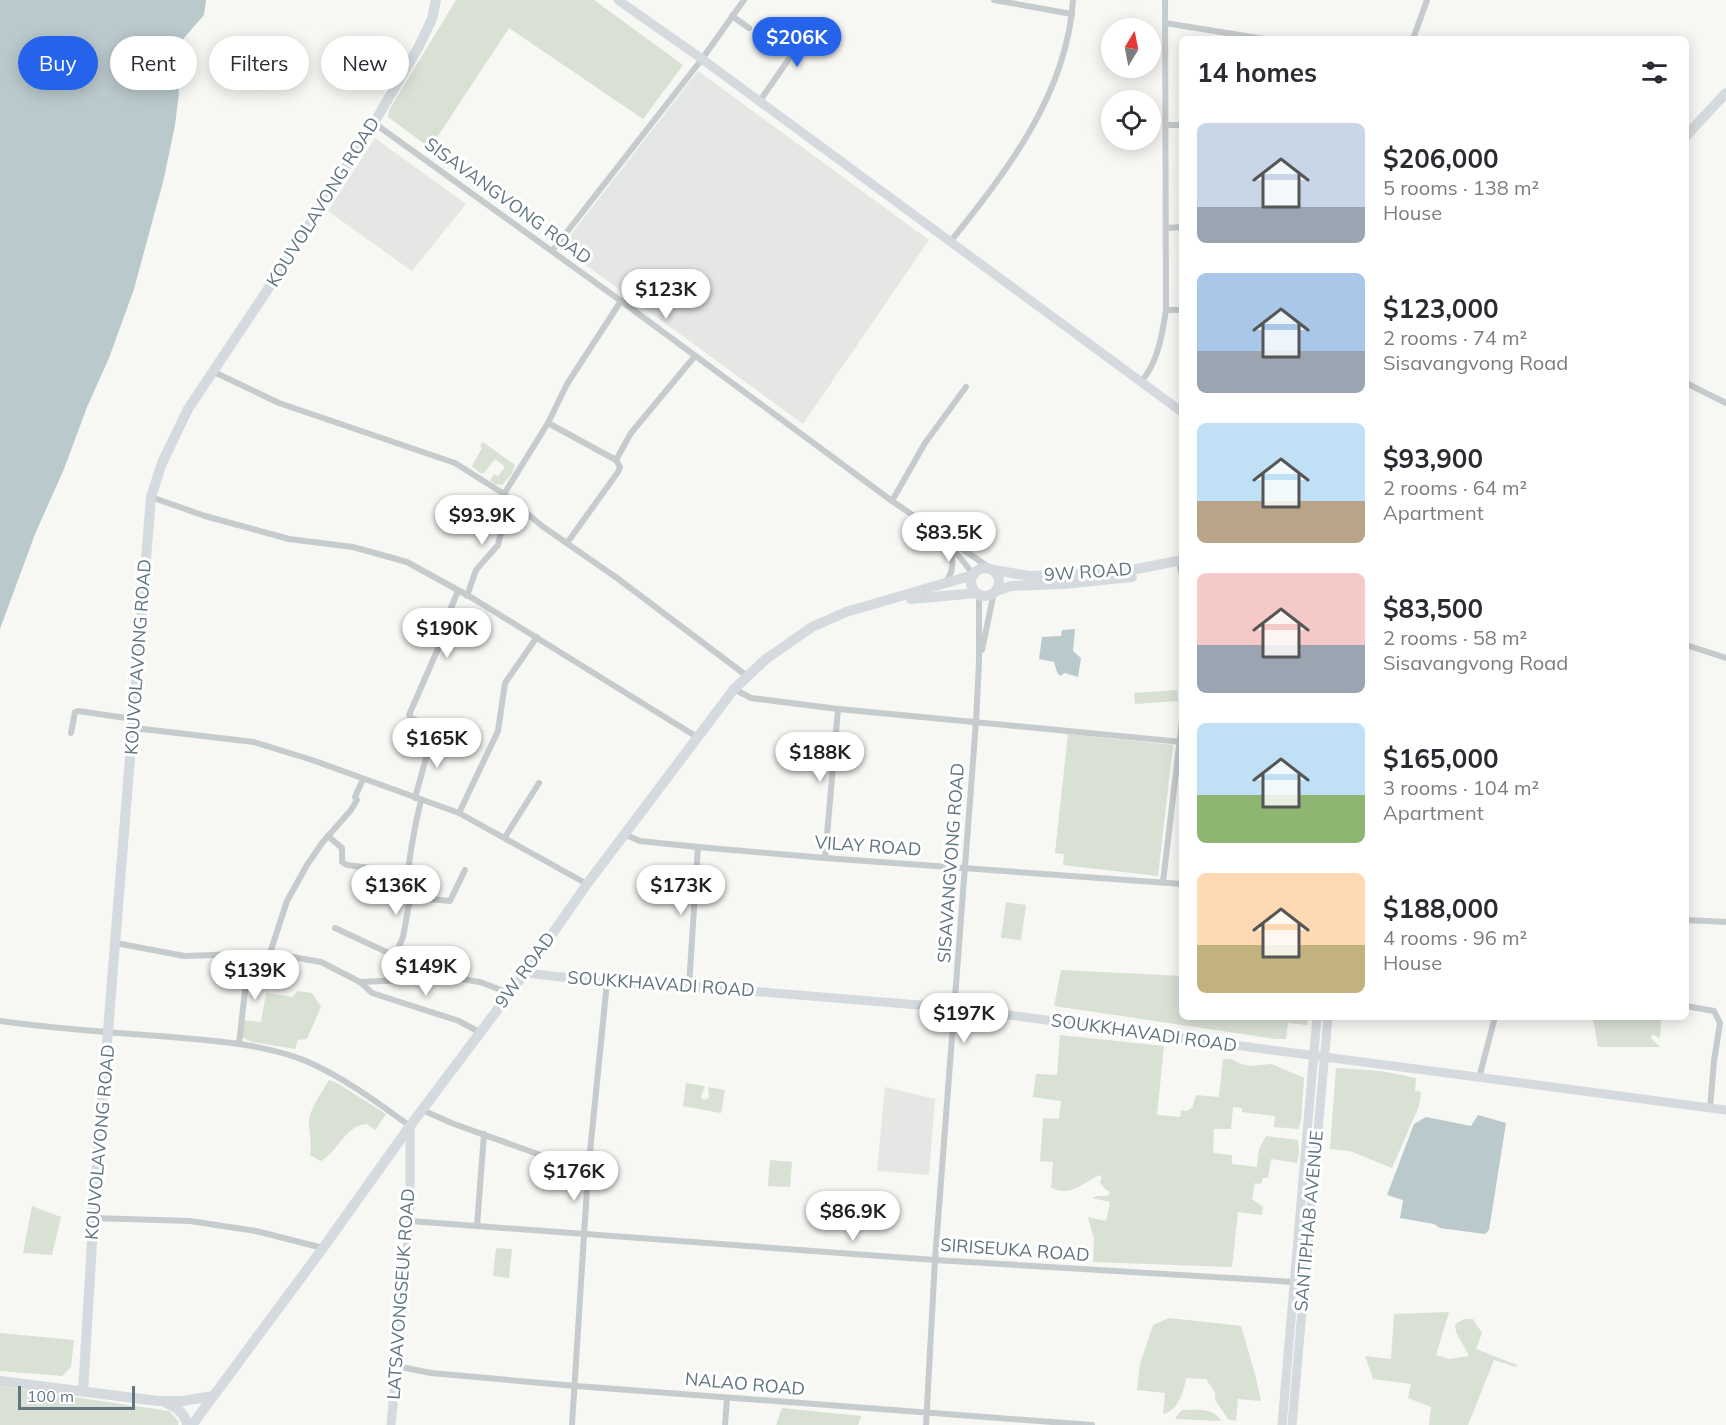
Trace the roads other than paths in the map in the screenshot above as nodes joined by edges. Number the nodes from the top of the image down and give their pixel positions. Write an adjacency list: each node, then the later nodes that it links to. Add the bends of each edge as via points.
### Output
1 (436, 0): 18 (main road, KOUVOLAVONG ROAD, via 418,48)
2 (618, 0): 15 (street)
3 (744, 0): 9 (street)
4 (994, 0): 8 (street)
5 (1073, 0): 8 (street)
6 (1165, 0): 11 (street)
7 (1427, 0): 14 (street)
8 (1072, 14): 24 (street, via 1063,60 1047,99 997,184)
9 (732, 16): 12 (street); 15 (street)
10 (816, 20): 17 (street)
11 (1165, 23): 13 (street); 19 (street)
12 (749, 28)
13 (1245, 36)
14 (1414, 36)
15 (702, 59): 17 (street); 25 (street)
16 (1726, 93): 21 (main road)
17 (759, 102): 24 (street)
18 (374, 123): 25 (street, SISAVANGVONG ROAD); 30 (main road, KOUVOLAVONG ROAD)
19 (1166, 125): 20 (street); 23 (street)
20 (1179, 125)
21 (1689, 133)
22 (1179, 227): 23 (street)
23 (1167, 228): 27 (street)
24 (950, 242): 31 (street)
25 (552, 251): 26 (street, SISAVANGVONG ROAD)
26 (621, 301): 29 (street, SISAVANGVONG ROAD); 36 (street, via 567,384)
27 (1166, 310): 28 (street); 31 (street, via 1156,358)
28 (1179, 310)
29 (695, 356): 37 (street, via 631,433); 40 (street, SISAVANGVONG ROAD)
30 (214, 372): 38 (street, via 289,406 455,463); 39 (main road, KOUVOLAVONG ROAD, via 188,409 162,463)
31 (1141, 382): 35 (street)
32 (1689, 384): 34 (street)
33 (966, 387): 40 (street, via 925,443)
34 (1726, 403)
35 (1179, 410)
36 (548, 423): 37 (street); 38 (street)
37 (616, 460): 43 (street, via 618,472)
38 (504, 494): 41 (street)
39 (151, 498): 50 (street, via 289,539 384,554 428,572); 63 (main road, KOUVOLAVONG ROAD)
40 (892, 501): 42 (street, SISAVANGVONG ROAD)
41 (515, 505): 43 (street); 53 (street, via 503,525 498,545 476,570)
42 (944, 537): 44 (street, SISAVANGVONG ROAD); 47 (street, SISAVANGVONG ROAD)
43 (567, 543): 59 (street)
44 (951, 547): 48 (street, SISAVANGVONG ROAD); 49 (street, via 952,568)
45 (1179, 567): 47 (main road, 9W ROAD, via 1029,576)
46 (1179, 568): 51 (main road, 9W ROAD, via 1124,579 1011,586)
47 (992, 569): 48 (main road, via 981,568); 51 (main road, via 999,583)
48 (973, 574): 49 (main road, 9W ROAD); 52 (main road, via 972,586)
49 (943, 584): 54 (main road, 9W ROAD)
50 (458, 591): 53 (street); 70 (street, via 410,715 434,729)
51 (995, 592): 52 (main road, via 987,596); 58 (street, SISAVANGVONG ROAD)
52 (978, 593): 54 (main road, 9W ROAD); 58 (street, SISAVANGVONG ROAD)
53 (467, 596): 55 (street)
54 (884, 601): 59 (main road, 9W ROAD, via 812,627)
55 (537, 637): 65 (street); 71 (street, via 505,683 498,731)
56 (1689, 646): 57 (street)
57 (1726, 658)
58 (980, 662): 62 (street, SISAVANGVONG ROAD)
59 (747, 676): 60 (main road, 9W ROAD)
60 (734, 689): 61 (street, via 751,698); 65 (main road, 9W ROAD)
61 (838, 709): 62 (street); 76 (street)
62 (976, 722): 66 (street); 77 (street, SISAVANGVONG ROAD)
63 (132, 725): 64 (street, via 78,711); 68 (street, via 254,742); 87 (main road, KOUVOLAVONG ROAD)
64 (71, 733)
65 (697, 736): 72 (main road, 9W ROAD)
66 (1179, 742)
67 (1179, 750): 80 (street)
68 (363, 779): 70 (street); 73 (street, via 351,810)
69 (539, 783): 74 (street)
70 (418, 799): 71 (street); 79 (street)
71 (459, 813): 74 (street)
72 (626, 835): 75 (street, VILAY ROAD, via 640,841); 82 (main road, 9W ROAD)
73 (328, 836): 79 (street, via 342,848 342,862 347,865); 88 (street, via 287,902)
74 (505, 837): 82 (street)
75 (698, 847): 76 (street, VILAY ROAD); 95 (street)
76 (825, 858): 77 (street, VILAY ROAD)
77 (966, 869): 80 (street, VILAY ROAD); 98 (street, SISAVANGVONG ROAD)
78 (465, 870): 83 (street, via 450,901 418,898)
79 (409, 873): 83 (street)
80 (1163, 882): 81 (street, VILAY ROAD)
81 (1179, 884)
82 (587, 885): 91 (main road, 9W ROAD)
83 (410, 902): 90 (street)
84 (1689, 920): 85 (street)
85 (1726, 922)
86 (335, 928): 90 (street)
87 (116, 943): 89 (street, via 184,956); 104 (main road, KOUVOLAVONG ROAD)
88 (270, 953): 89 (street); 93 (street, via 321,962)
89 (249, 955): 105 (street)
90 (395, 956): 92 (street)
91 (525, 973): 94 (street, SOUKKHAVADI ROAD); 96 (main road, 9W ROAD)
92 (429, 980): 93 (street); 96 (street, via 480,982)
93 (360, 982): 103 (street, via 372,993 452,1018)
94 (607, 982): 95 (street, SOUKKHAVADI ROAD); 113 (street)
95 (689, 986): 98 (street, SOUKKHAVADI ROAD)
96 (509, 993): 103 (main road, 9W ROAD)
97 (1689, 1007): 108 (street, via 1714,1011 1718,1016)
98 (955, 1008): 106 (street, SOUKKHAVADI ROAD); 119 (street, SISAVANGVONG ROAD)
99 (1317, 1020): 106 (street, SANTIPHAB AVENUE)
100 (1327, 1020): 106 (street, SANTIPHAB AVENUE)
101 (1494, 1020): 107 (street)
102 (0, 1021): 104 (street)
103 (480, 1032): 109 (main road, 9W ROAD)
104 (109, 1033): 105 (street); 114 (main road, KOUVOLAVONG ROAD)
105 (239, 1044): 111 (street, via 287,1055 320,1068)
106 (1318, 1057): 107 (street, SOUKKHAVADI ROAD); 120 (street, SANTIPHAB AVENUE); 136 (street, SANTIPHAB AVENUE)
107 (1479, 1078): 108 (street, SOUKKHAVADI ROAD)
108 (1710, 1108): 110 (street, SOUKKHAVADI ROAD)
109 (422, 1110): 111 (main road, 9W ROAD); 112 (street)
110 (1726, 1110)
111 (410, 1126): 115 (street, LATSAVONGSEUK ROAD); 118 (main road, 9W ROAD)
112 (484, 1134): 113 (street); 116 (street)
113 (588, 1172): 117 (street)
114 (93, 1218): 118 (street, via 190,1221 256,1231); 124 (main road, KOUVOLAVONG ROAD)
115 (410, 1221): 116 (street, SIRISEUKA ROAD); 121 (street, LATSAVONGSEUK ROAD)
116 (477, 1226): 117 (street, SIRISEUKA ROAD)
117 (584, 1233): 119 (street, SIRISEUKA ROAD); 123 (street)
118 (323, 1248): 125 (main road, 9W ROAD)
119 (935, 1260): 120 (street, SIRISEUKA ROAD); 128 (street, SISAVANGVONG ROAD)
120 (1295, 1282): 135 (street, SANTIPHAB AVENUE)
121 (396, 1366): 123 (street, NALAO ROAD, via 431,1373); 130 (street, LATSAVONGSEUK ROAD)
122 (0, 1381): 124 (main road)
123 (576, 1386): 126 (street, NALAO ROAD); 131 (street)
124 (83, 1392): 127 (main road)
125 (213, 1396): 127 (main road); 129 (main road, 9W ROAD)
126 (727, 1399): 128 (street, NALAO ROAD); 132 (street)
127 (158, 1401): 129 (main road, via 175,1407)
128 (926, 1413): 133 (street, SISAVANGVONG ROAD); 134 (street, NALAO ROAD)
129 (190, 1425)
130 (391, 1425)
131 (572, 1425)
132 (725, 1425)
133 (926, 1425)
134 (1092, 1425)
135 (1282, 1425)
136 (1292, 1425)

